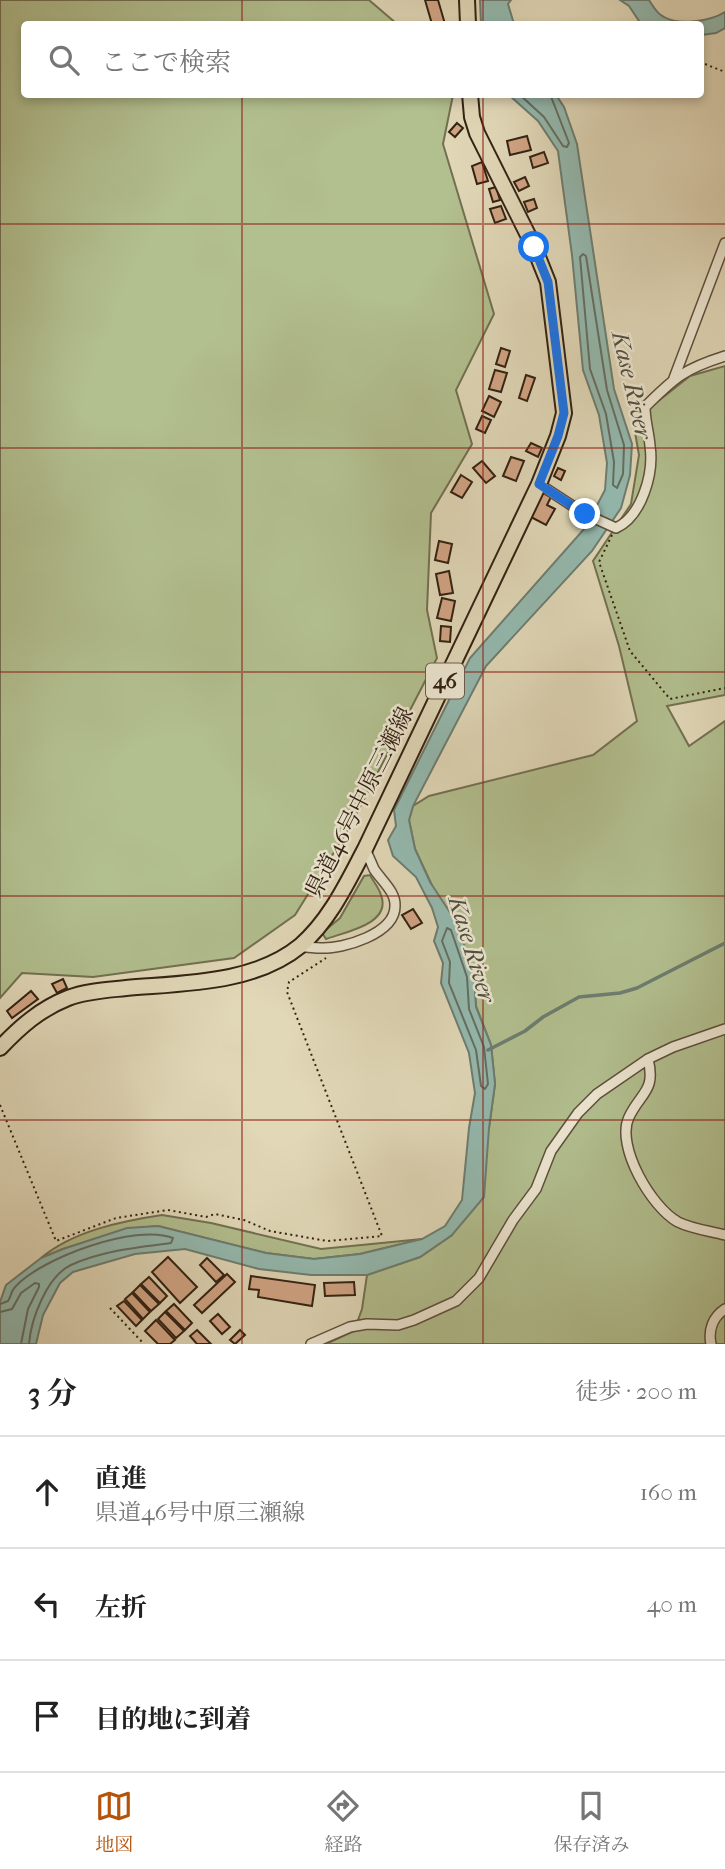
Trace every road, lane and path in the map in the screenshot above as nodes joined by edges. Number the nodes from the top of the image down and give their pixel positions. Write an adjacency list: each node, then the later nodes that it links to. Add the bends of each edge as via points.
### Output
1 (467, 0): 2 (main road)
2 (468, 21)
3 (704, 63): 4 (path)
4 (725, 72)
5 (470, 98): 9 (main road, 県道46号中原三瀬線 / 46, via 477,133 548,282 564,413)
6 (725, 243): 8 (street)
7 (725, 356): 8 (street)
8 (674, 378): 10 (street, via 645,407 651,468 639,504 626,524)
9 (539, 484): 10 (street); 12 (main road, 県道46号中原三瀬線 / 46)
10 (616, 528): 11 (path, via 599,562 631,651 670,699)
11 (725, 688)
12 (365, 849): 13 (main road, 県道46号中原三瀬線 / 46, via 333,908); 13 (street, via 391,891 396,905 391,920 378,933 361,940 323,949)
13 (299, 946): 16 (main road, 県道46号中原三瀬線 / 46, via 264,966 226,979 70,997 22,1025)
14 (336, 955): 18 (path, via 289,982 287,992 382,1236 327,1241 270,1231 215,1214 206,1217 168,1210 116,1218 55,1241)
15 (725, 1029): 17 (street)
16 (0, 1048)
17 (648, 1059): 19 (street, via 649,1088 629,1118 625,1135 629,1151 653,1200 664,1212 681,1224); 23 (street, via 578,1113 551,1151 536,1189 479,1278 456,1301 406,1323 350,1327)
18 (0, 1105)
19 (725, 1235)
20 (110, 1308): 22 (path)
21 (725, 1309): 24 (street, via 711,1328)
22 (144, 1344)
23 (312, 1344)
24 (711, 1344)

